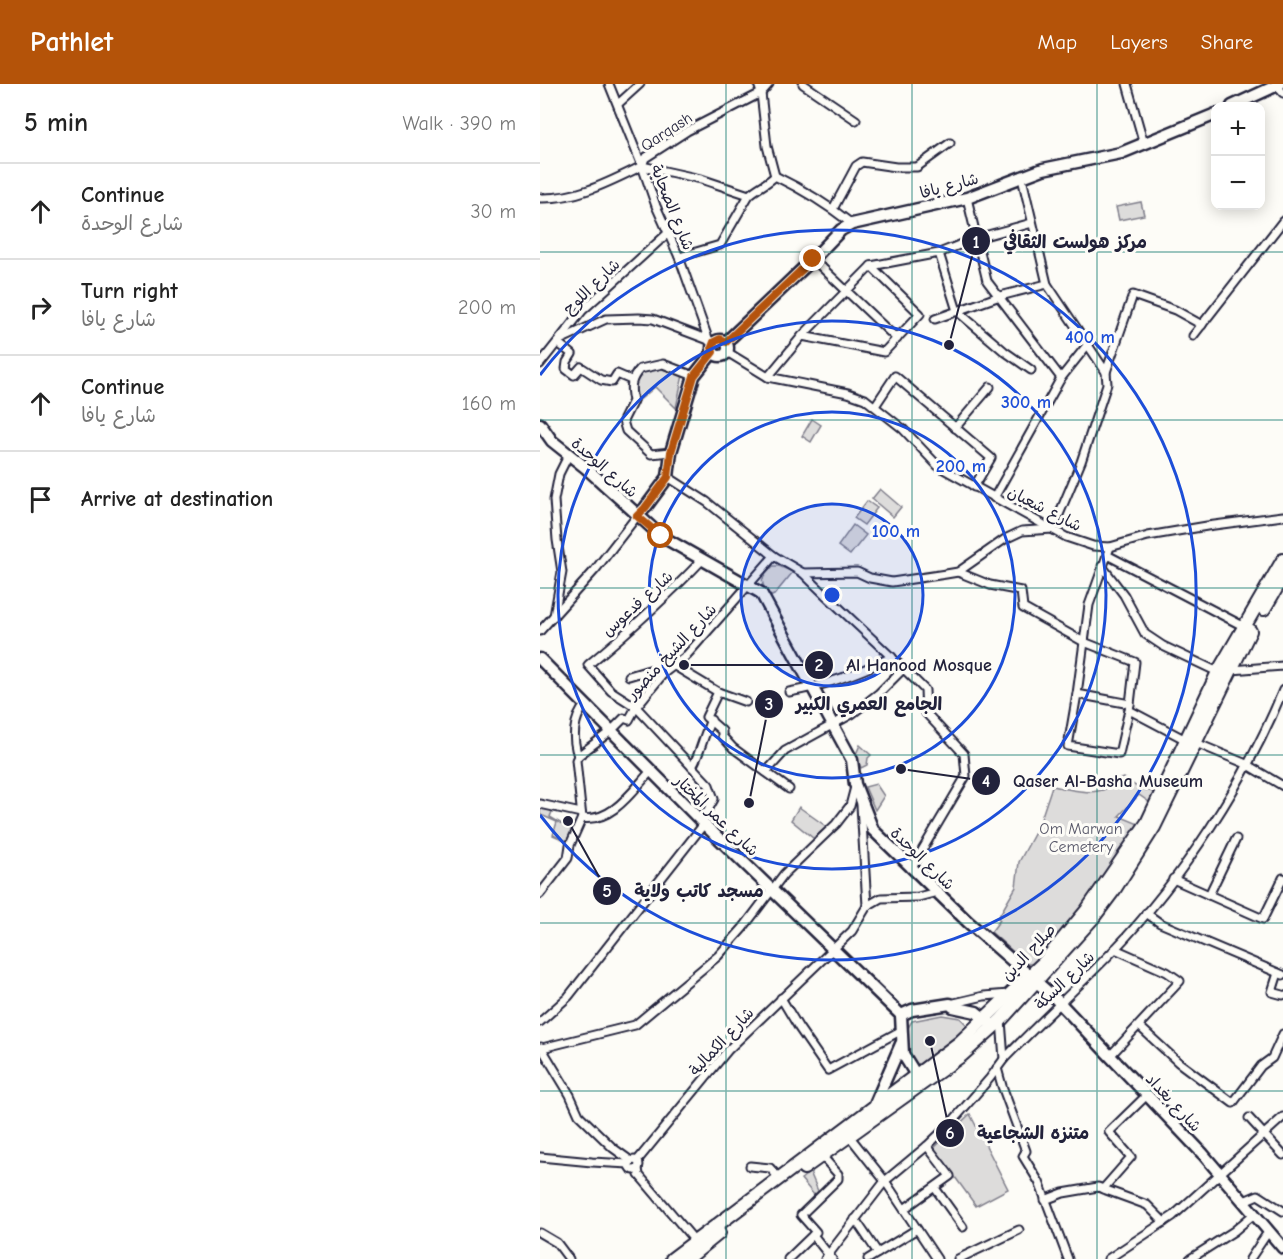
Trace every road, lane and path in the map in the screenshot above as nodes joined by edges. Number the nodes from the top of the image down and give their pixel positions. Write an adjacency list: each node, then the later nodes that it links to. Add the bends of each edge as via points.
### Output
1 (609, 84): 10 (street, شارع الصحابة)
2 (640, 84): 10 (street)
3 (758, 84): 8 (street)
4 (769, 84): 8 (street, Qarqash)
5 (803, 84): 12 (street)
6 (1127, 84): 14 (street)
7 (1280, 88): 9 (main road)
8 (761, 93): 15 (street, Qarqash, via 687,130 645,158); 16 (street)
9 (1243, 102)
10 (618, 104): 15 (street, شارع الصحابة)
11 (1211, 116): 14 (main road, شارع يافا)
12 (856, 120)
13 (950, 143): 21 (street, via 917,167 861,162)
14 (1144, 144): 17 (main road, شارع يافا, via 1121,153 1043,169)
15 (642, 166): 18 (street); 19 (street, Qarqash, via 586,192); 25 (street, شارع الصحابة)
16 (775, 176): 18 (street); 21 (street)
17 (1022, 178): 20 (main road, شارع يافا); 23 (street)
18 (749, 195): 28 (street, via 720,245)
19 (540, 198)
20 (967, 198): 24 (main road, شارع يافا); 26 (street)
21 (833, 209): 24 (street)
22 (1283, 221): 36 (street)
23 (1032, 223): 26 (street); 31 (street)
24 (852, 224): 29 (main road, شارع يافا)
25 (668, 233): 28 (street, شارع الصحابة); 40 (street, شارع اللوح, via 582,311)
26 (977, 238): 27 (street); 33 (street, via 987,280)
27 (939, 253): 30 (street); 34 (street)
28 (679, 257): 42 (street, شارع الصحابة)
29 (813, 259): 32 (street); 42 (main road, شارع يافا)
30 (871, 266): 32 (street); 39 (street, via 920,315)
31 (1047, 284): 33 (street); 41 (street)
32 (846, 289): 37 (street); 39 (street)
33 (999, 296): 34 (street); 48 (street)
34 (957, 311): 35 (street); 44 (street)
35 (935, 319)
36 (1202, 325): 38 (street); 45 (street, via 1168,306 1132,295)
37 (802, 336): 39 (street, via 884,352); 47 (street)
38 (1193, 336)
39 (897, 339)
40 (560, 341): 42 (street, شارع شعبان, via 606,319 639,318 653,319); 43 (street, شارع اللوح); 49 (street, via 572,354 566,369 574,375 581,367 606,382 612,382 617,374)
41 (1088, 344): 45 (street); 48 (street)
42 (718, 346): 46 (main road, شارع يافا); 47 (street, شارع شعبان)
43 (540, 364)
44 (1031, 370)
45 (1106, 372): 61 (street, via 1107,384 1082,462)
46 (694, 376): 49 (street, via 663,364 640,369); 54 (main road, شارع يافا)
47 (768, 377): 51 (street, شارع شعبان, via 848,393)
48 (1061, 378): 58 (street)
49 (631, 380): 54 (street, via 633,401 623,421 626,431 651,454)
50 (990, 387): 53 (street)
51 (875, 406): 53 (street, via 895,376); 57 (street, شارع شعبان, via 938,466)
52 (540, 424): 55 (main road, شارع الوحدة, via 552,441)
53 (955, 428): 57 (street, via 991,458)
54 (671, 452): 56 (main road, شارع يافا)
55 (569, 454): 59 (main road, شارع الوحدة); 71 (street, via 559,474 554,501 562,572)
56 (668, 477): 59 (main road, شارع يافا); 63 (street, via 707,502)
57 (974, 486): 58 (street, شارع شعبان)
58 (994, 498): 61 (street, شارع شعبان)
59 (637, 516): 64 (main road, شارع الوحدة, via 661,536); 71 (street)
60 (1283, 516): 62 (street, شارع شعبان, via 1159,534)
61 (1053, 529): 62 (street, شارع شعبان); 67 (street, via 1022,531)
62 (1109, 551): 66 (street); 72 (street)
63 (774, 556): 68 (street); 70 (street, شارع الشيخ منصور)
64 (703, 559): 70 (main road, شارع الوحدة); 91 (street, شارع فدعوس, via 675,589 588,665 611,691)
65 (1283, 560): 72 (highway, صلاح الدين)
66 (1102, 566): 74 (street, via 1089,605); 81 (street, via 1124,595 1145,634)
67 (958, 572): 68 (street, via 892,582 857,572); 74 (street, via 990,585 1021,591 1023,608)
68 (803, 573): 75 (street)
69 (1283, 577): 80 (highway, صلاح الدين, via 1251,629)
70 (749, 585): 77 (street, شارع الشيخ منصور, via 685,657); 84 (main road, شارع الوحدة, via 761,593)
71 (554, 616): 73 (street)
72 (1245, 627): 81 (highway, صلاح الدين)
73 (540, 632)
74 (1084, 642): 88 (street); 92 (street, via 1135,662)
75 (892, 657): 79 (street); 84 (street)
76 (540, 659): 90 (main road, شارع عمر المختار)
77 (673, 665): 82 (street, شارع الشيخ منصور); 86 (street)
78 (1283, 666): 80 (street)
79 (904, 668): 94 (street, via 869,701); 110 (street, via 925,690 926,713 964,754 966,766 966,776)
80 (1232, 670): 96 (highway, صلاح الدين)
81 (1218, 672): 96 (highway, صلاح الدين)
82 (664, 673): 83 (street, via 649,670); 91 (street, شارع الشيخ منصور)
83 (629, 676)
84 (814, 688): 87 (street); 94 (main road, شارع الوحدة)
85 (1283, 690): 98 (street, شارع السكة)
86 (718, 692): 89 (street); 93 (street, via 706,717)
87 (789, 692)
88 (1077, 694): 92 (street); 92 (street, via 1068,746 1119,754)
89 (746, 702)
90 (585, 705): 95 (main road, شارع عمر المختار); 97 (street, via 574,727)
91 (636, 707): 95 (street, شارع الشيخ منصور, via 629,720 624,718); 99 (street)
92 (1130, 707): 96 (street)
93 (711, 720): 99 (street); 101 (street, via 733,748)
94 (834, 725): 101 (street, via 785,751); 102 (main road, شارع الوحدة, via 852,760)
95 (611, 731): 97 (street, شارع الشيخ منصور); 100 (main road, شارع عمر المختار)
96 (1191, 742): 98 (street); 122 (highway, صلاح الدين, via 1154,827 1114,890 1093,918)
97 (578, 756): 107 (street)
98 (1247, 766): 103 (street); 112 (street, شارع السكة)
99 (692, 767): 108 (street, via 709,785 714,799)
100 (651, 771): 107 (street, via 610,812 599,818); 108 (main road, شارع عمر المختار)
101 (766, 772): 104 (street)
102 (855, 784): 105 (main road, شارع الوحدة); 113 (street, via 850,806 836,824)
103 (1283, 786)
104 (789, 789)
105 (861, 799): 110 (main road, شارع الوحدة, via 873,830); 117 (street)
106 (540, 804): 107 (street)
107 (582, 816): 115 (street, via 568,858)
108 (704, 824): 113 (main road, شارع عمر المختار); 130 (street, via 568,997)
109 (1236, 839): 116 (street)
110 (911, 869): 114 (main road, شارع الوحدة)
111 (1283, 878): 116 (street, via 1263,920)
112 (1173, 879): 116 (street); 118 (street, شارع السكة)
113 (772, 889): 119 (main road, شارع عمر المختار); 136 (street, via 717,956 635,1024)
114 (937, 892): 117 (street, via 881,898); 122 (main road, شارع الوحدة)
115 (540, 894)
116 (1209, 896)
117 (867, 906): 119 (street, شارع الكمالية, via 852,930)
118 (1146, 913): 120 (street, شارع السكة); 121 (street)
119 (833, 949): 125 (street, شارع الكمالية); 128 (main road, شارع عمر المختار)
120 (1115, 949): 126 (street, شارع السكة); 131 (street, via 1180,981)
121 (1280, 974): 124 (street, via 1272,992)
122 (1033, 979): 123 (highway, صلاح الدين); 126 (main road, شارع بغداد); 129 (highway, صلاح الدين)
123 (1011, 994): 127 (street); 129 (highway, صلاح الدين)
124 (1283, 995)
125 (782, 998): 132 (street, via 828,1070); 151 (street, شارع الكمالية, via 724,1054)
126 (1059, 1003): 137 (main road, شارع بغداد); 138 (street, شارع السكة)
127 (950, 1004): 128 (main road); 129 (main road)
128 (901, 1015): 132 (main road)
129 (993, 1021): 138 (street); 140 (highway, صلاح الدين); 146 (highway, صلاح الدين, via 962,1055)
130 (540, 1022)
131 (1139, 1026): 135 (street, via 1178,1062 1233,1103); 137 (street)
132 (902, 1030): 134 (main road)
133 (1283, 1034): 135 (street)
134 (902, 1043): 140 (main road, via 905,1059); 142 (main road)
135 (1281, 1044)
136 (541, 1047): 151 (street, via 579,1115)
137 (1110, 1056): 141 (main road, شارع بغداد)
138 (1004, 1059): 139 (street, شارع السكة)
139 (997, 1068): 147 (street, شارع السكة); 158 (street, via 1026,1151 1023,1156)
140 (916, 1075): 142 (highway, صلاح الدين)
141 (1147, 1095): 153 (main road, شارع بغداد); 157 (street, via 1109,1132 1131,1157)
142 (875, 1104): 154 (highway, صلاح الدين)
143 (1283, 1117): 145 (street)
144 (1249, 1118): 145 (street)
145 (1263, 1134): 148 (street); 153 (street)
146 (850, 1137): 149 (highway, صلاح الدين); 155 (street)
147 (927, 1146): 155 (street, شارع السكة); 156 (street, via 950,1176)
148 (1283, 1155)
149 (822, 1156): 170 (street, via 838,1179 801,1215 816,1232); 172 (highway, صلاح الدين)
150 (541, 1160): 151 (street)
151 (634, 1163): 172 (street)
152 (750, 1166): 154 (street, via 770,1168)
153 (1220, 1173): 159 (main road, شارع بغداد); 164 (street)
154 (779, 1178): 172 (highway, صلاح الدين)
155 (885, 1181): 160 (street); 163 (street, شارع السكة)
156 (935, 1188): 160 (street); 165 (street)
157 (1104, 1189): 158 (street, via 1098,1186); 164 (street, via 1147,1205)
158 (1045, 1200): 182 (street)
159 (1244, 1201): 161 (street, via 1258,1195); 162 (main road, شارع بغداد)
160 (904, 1209): 166 (street)
161 (1283, 1211)
162 (1254, 1214): 168 (main road, شارع بغداد); 184 (street)
163 (855, 1219): 173 (street); 175 (street, شارع السكة)
164 (1164, 1222): 174 (street)
165 (963, 1227)
166 (917, 1229): 173 (street); 180 (street)
167 (1018, 1230): 181 (street)
168 (1268, 1232): 171 (main road, شارع بغداد); 185 (street)
169 (540, 1233): 176 (street)
170 (813, 1235): 175 (street); 178 (street)
171 (1283, 1248)
172 (697, 1253): 177 (highway, صلاح الدين)
173 (878, 1253): 179 (street)
174 (1119, 1256): 183 (street)
175 (828, 1257)
176 (569, 1259)
177 (672, 1259)
178 (788, 1259)
179 (868, 1259)
180 (937, 1259)
181 (958, 1259)
182 (1068, 1259)
183 (1107, 1259)
184 (1190, 1259)
185 (1250, 1259)

